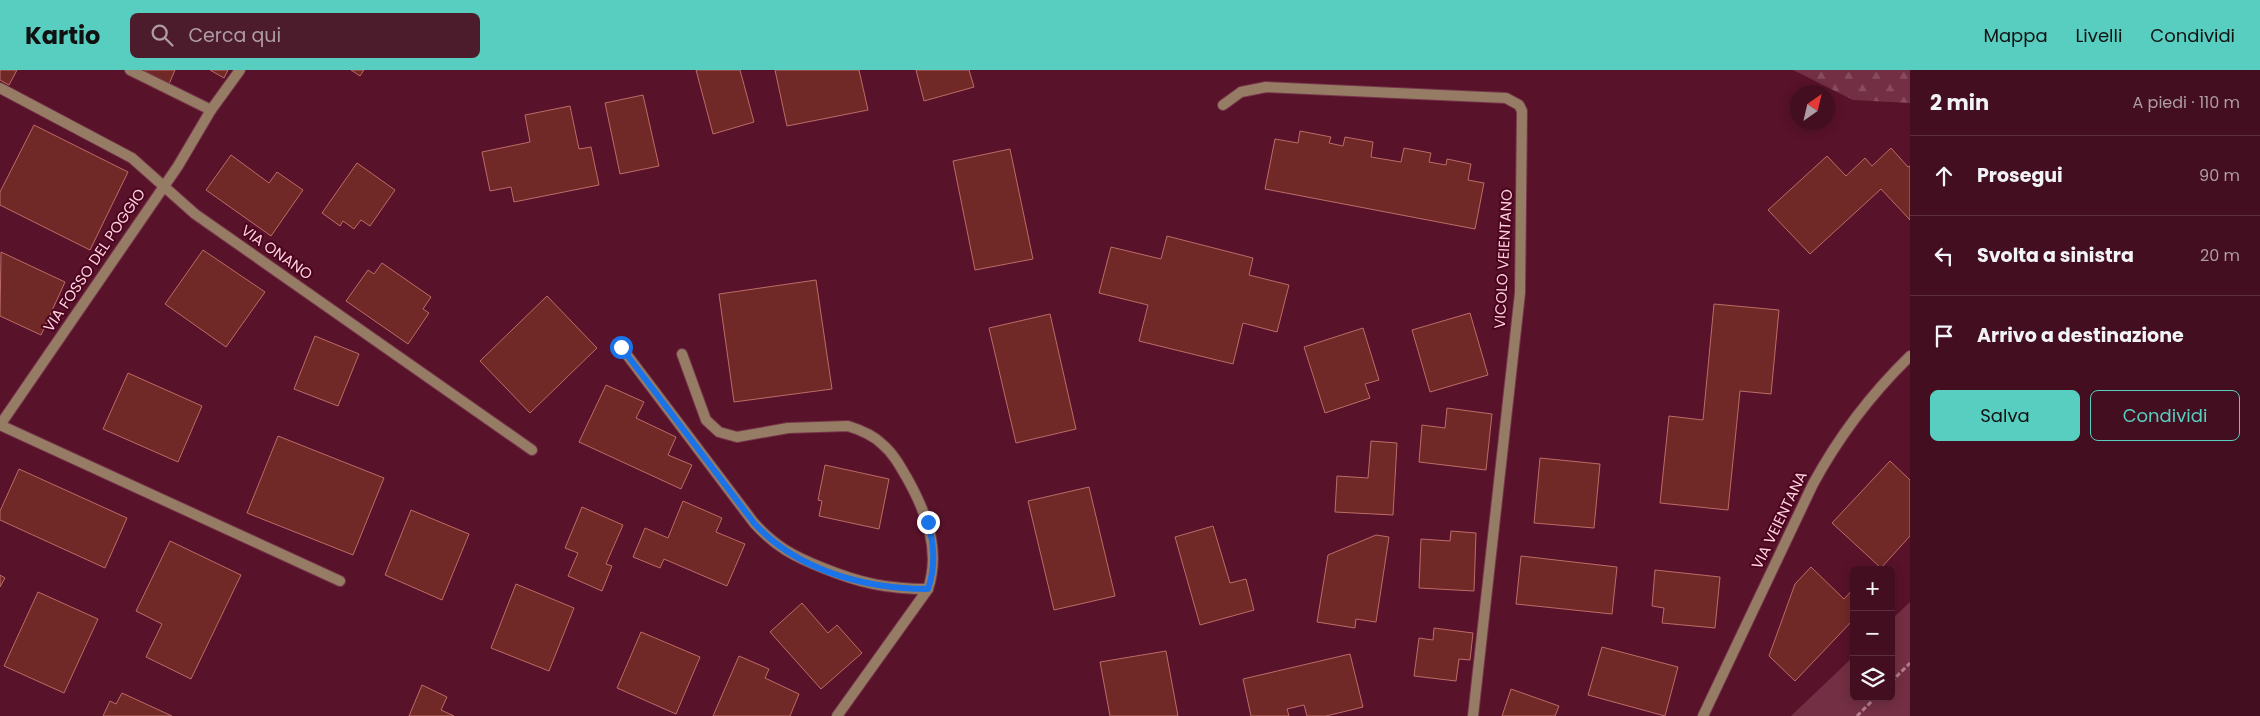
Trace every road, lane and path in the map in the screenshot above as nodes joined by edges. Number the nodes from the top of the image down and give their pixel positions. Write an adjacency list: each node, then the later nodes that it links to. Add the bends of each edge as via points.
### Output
1 (130, 70): 5 (street)
2 (240, 70): 5 (street, VIA FOSSO DEL POGGIO)
3 (0, 88): 6 (street, VIA ONANO, via 132,158)
4 (1223, 105): 18 (street, VICOLO VEIENTANO, via 1241,92 1266,87 1506,98 1519,105 1522,111 1520,293)
5 (211, 110): 6 (street, VIA FOSSO DEL POGGIO)
6 (163, 185): 10 (street, VIA FOSSO DEL POGGIO); 11 (street, VIA ONANO, via 195,214)
7 (621, 347): 13 (street, via 754,523 780,548 858,582 888,588)
8 (682, 354): 13 (street, via 706,420 719,432 737,437 788,428 848,426 866,432 882,443 904,474 928,522 934,558)
9 (1910, 356): 19 (street, VIA VEIENTANA, via 1871,398 1829,455)
10 (0, 425): 12 (street, VIA FOSSO DEL POGGIO)
11 (532, 450)
12 (340, 581)
13 (928, 589): 17 (street)
14 (1910, 663): 15 (path)
15 (1895, 678)
16 (1872, 701): 20 (path)
17 (837, 716)
18 (1473, 716)
19 (1703, 716)
20 (1857, 716)

